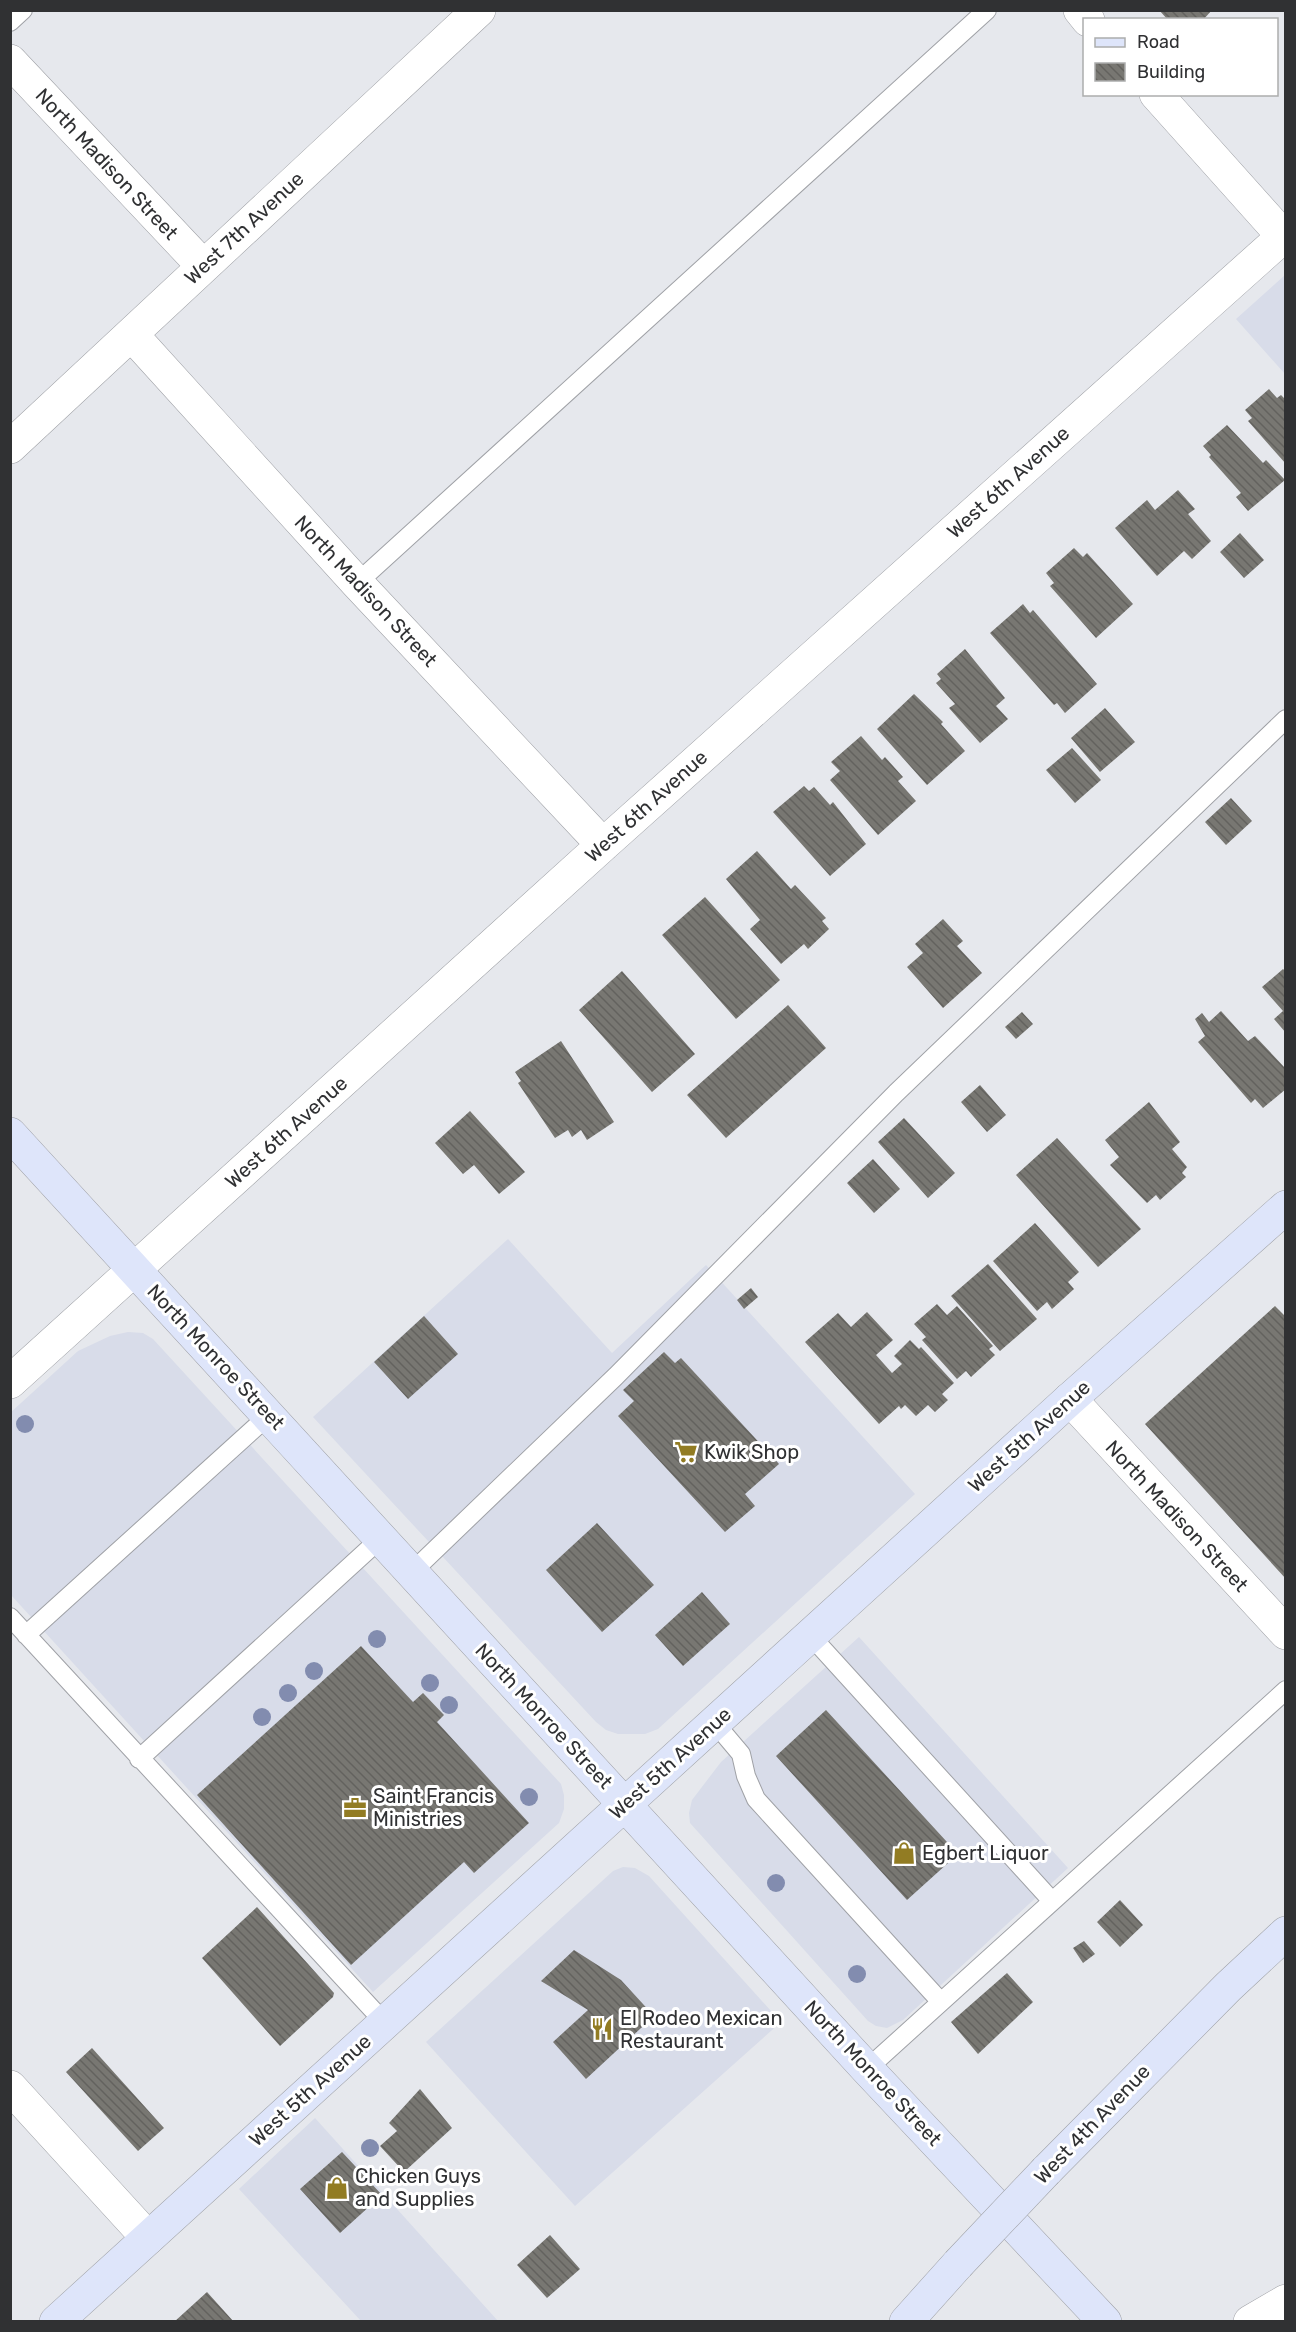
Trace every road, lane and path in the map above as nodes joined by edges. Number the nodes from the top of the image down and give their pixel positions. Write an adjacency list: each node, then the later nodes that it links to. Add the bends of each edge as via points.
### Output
1 (22, 10): 4 (lane)
2 (479, 10): 8 (street, West 7th Avenue)
3 (987, 10): 11 (lane)
4 (10, 22)
5 (10, 61): 8 (street, North Madison Street)
6 (1158, 96): 7 (street)
7 (1284, 235): 13 (street, West 6th Avenue)
8 (203, 266): 9 (street, West 7th Avenue)
9 (132, 334): 10 (street, West 7th Avenue); 11 (street, North Madison Street)
10 (10, 447)
11 (357, 583): 13 (street, North Madison Street)
12 (1286, 719): 21 (lane, via 896,1093 616,1376)
13 (603, 845): 16 (street, West 6th Avenue)
14 (10, 1134): 16 (street, North Monroe Street)
15 (1286, 1207): 18 (street, West 5th Avenue)
16 (134, 1269): 17 (street, West 6th Avenue); 19 (street, North Monroe Street)
17 (10, 1382)
18 (1070, 1399): 23 (street, North Madison Street); 25 (street, West 5th Avenue)
19 (269, 1415): 20 (street, North Monroe Street); 24 (lane)
20 (381, 1538): 21 (street, North Monroe Street); 28 (lane)
21 (412, 1572): 29 (street, North Monroe Street)
22 (10, 1617): 24 (lane)
23 (1286, 1633)
24 (26, 1635): 28 (lane)
25 (810, 1635): 27 (street, West 5th Avenue); 30 (lane)
26 (1286, 1690): 30 (lane)
27 (714, 1722): 29 (street, West 5th Avenue); 32 (lane, via 741,1754 756,1799)
28 (140, 1759): 33 (lane)
29 (626, 1803): 33 (street, West 5th Avenue); 34 (street, North Monroe Street)
30 (1052, 1901): 32 (lane)
31 (1286, 1934): 39 (street, West 4th Avenue, bridge, via 1228,1987 1046,2171)
32 (941, 2002): 34 (lane)
33 (384, 2022): 36 (street, West 5th Avenue)
34 (867, 2068): 40 (street, North Monroe Street)
35 (10, 2087): 36 (street)
36 (148, 2238): 38 (street, West 5th Avenue)
37 (1286, 2301): 41 (street)
38 (56, 2322)
39 (906, 2322)
40 (1105, 2322)
41 (1250, 2322)

